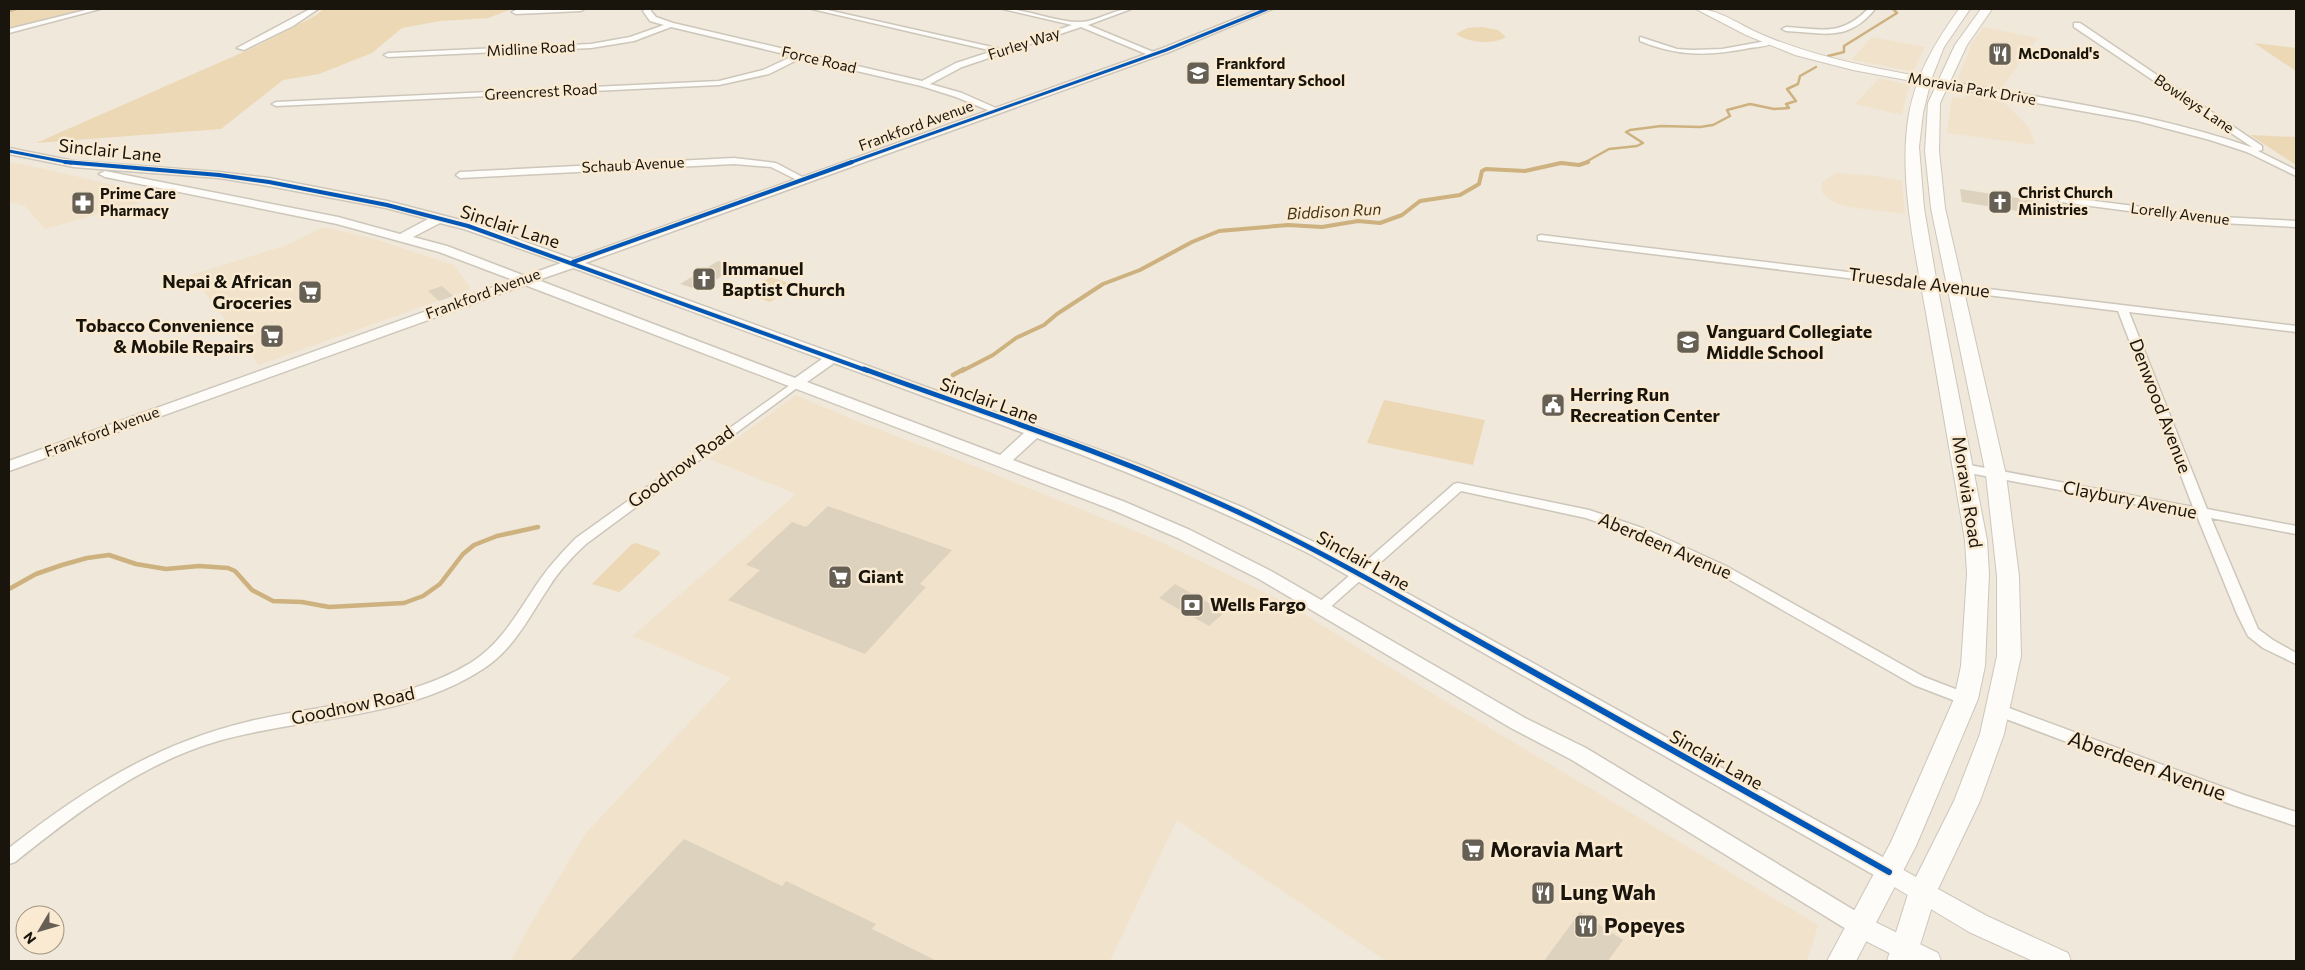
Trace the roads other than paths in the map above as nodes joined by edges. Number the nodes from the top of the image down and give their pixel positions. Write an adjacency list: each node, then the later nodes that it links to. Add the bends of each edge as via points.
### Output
1 (97, 9): 18 (street)
2 (315, 9): 22 (street)
3 (581, 9): 13 (street)
4 (648, 9): 14 (street, Force Road, via 653,19)
5 (815, 9): 24 (street)
6 (1006, 9): 15 (street)
7 (1128, 9): 15 (street, Furley Way)
8 (1266, 9): 23 (street, Frankford Avenue)
9 (1701, 9): 21 (main road, Moravia Park Drive)
10 (1872, 9): 17 (street, via 1858,23 1838,32)
11 (1964, 9): 28 (main road, Moravia Road, via 1938,47)
12 (1986, 9): 30 (main road, Moravia Road, via 1961,45)
13 (516, 12)
14 (670, 25): 26 (street, Midline Road, via 631,39 591,46); 27 (street, Force Road)
15 (1082, 25): 19 (street); 24 (street, Furley Way)
16 (2076, 25): 33 (street, Bowleys Lane, via 2259,148)
17 (1786, 28)
18 (9, 31)
19 (1115, 38): 23 (street); 25 (street)
20 (1643, 39): 21 (street, via 1666,49 1699,54 1727,52)
21 (1772, 42): 28 (main road, Moravia Park Drive, via 1833,62)
22 (241, 48)
23 (1166, 50): 25 (street, Frankford Avenue)
24 (1002, 51): 29 (street, Furley Way, via 954,67)
25 (1154, 54): 32 (street, Frankford Avenue)
26 (388, 55)
27 (801, 56): 29 (street, Force Road); 31 (street, Greencrest Road, via 760,74 719,83)
28 (1925, 80): 30 (main road, Moravia Park Drive); 49 (main road, Moravia Road, via 1916,113 1912,147 1917,208)
29 (923, 84): 32 (street, Force Road)
30 (1944, 84): 33 (street, Moravia Park Drive, via 2153,122); 50 (main road, Moravia Road, via 1934,103 1932,151 1938,208)
31 (276, 104)
32 (995, 111): 38 (street, Frankford Avenue)
33 (2250, 150): 36 (street, Bowleys Lane)
34 (9, 151): 35 (street, Sinclair Lane)
35 (74, 164): 40 (street, Sinclair Lane, via 239,177); 42 (street, Sinclair Lane, via 108,176 338,221)
36 (2296, 173)
37 (460, 175): 38 (street, Schaub Avenue, via 734,160 773,165)
38 (804, 180): 45 (street, Frankford Avenue)
39 (2064, 200): 41 (street, Lorelly Avenue, via 2221,220)
40 (440, 218): 42 (street); 45 (street, Sinclair Lane)
41 (2296, 224)
42 (403, 237): 44 (street, Sinclair Lane)
43 (1541, 238): 49 (street, Truesdale Avenue)
44 (477, 260): 46 (street); 47 (street, Sinclair Lane); 51 (street, via 492,284)
45 (573, 262): 46 (street, Frankford Avenue); 48 (street, Sinclair Lane)
46 (549, 270): 47 (street, Frankford Avenue); 48 (street)
47 (526, 279): 51 (street, Frankford Avenue); 55 (street, Sinclair Lane)
48 (620, 280): 54 (street, Sinclair Lane)
49 (1929, 284): 50 (street, Truesdale Avenue); 59 (main road, Moravia Road)
50 (1954, 287): 52 (street, Truesdale Avenue); 60 (main road, Moravia Road)
51 (486, 293): 58 (street, Frankford Avenue)
52 (2122, 308): 53 (street, Truesdale Avenue); 61 (street, Denwood Avenue)
53 (2296, 329)
54 (832, 358): 55 (street); 56 (street, Sinclair Lane)
55 (797, 383): 57 (street, Sinclair Lane); 69 (street, Goodnow Road, via 581,541 544,584 516,630 478,665 400,699 249,727 165,754 114,780 56,819)
56 (1034, 432): 57 (street); 63 (street, Sinclair Lane, via 1208,498)
57 (1003, 461): 64 (street, Sinclair Lane, via 1184,534)
58 (9, 466)
59 (1964, 468): 60 (street, Claybury Avenue); 66 (main road, Moravia Road, via 1978,574 1973,666)
60 (1996, 475): 61 (street, Claybury Avenue); 67 (main road, Moravia Road, via 2009,598 2009,656)
61 (2202, 513): 62 (street, Claybury Avenue); 65 (street, Denwood Avenue, via 2253,632)
62 (2296, 530)
63 (1360, 574): 64 (street, Aberdeen Avenue); 66 (street, Aberdeen Avenue, via 1458,488 1544,504 1614,521 1681,549 1722,569 1895,669); 70 (street, Sinclair Lane)
64 (1322, 608): 72 (street, Sinclair Lane, via 1518,723 1579,754)
65 (2296, 659)
66 (1966, 699): 70 (main road, Moravia Road)
67 (1998, 710): 68 (street, Aberdeen Avenue); 71 (main road, Moravia Road, via 1967,801)
68 (2296, 819)
69 (9, 857)
70 (1889, 872): 71 (main road, Sinclair Lane); 72 (main road, Moravia Road)
71 (1924, 891): 73 (main road, Moravia Road); 75 (main road, Sinclair Lane, via 1978,924)
72 (1859, 925): 73 (main road, Sinclair Lane); 74 (main road, Moravia Road)
73 (1911, 957)
74 (1841, 961)
75 (2059, 961)

